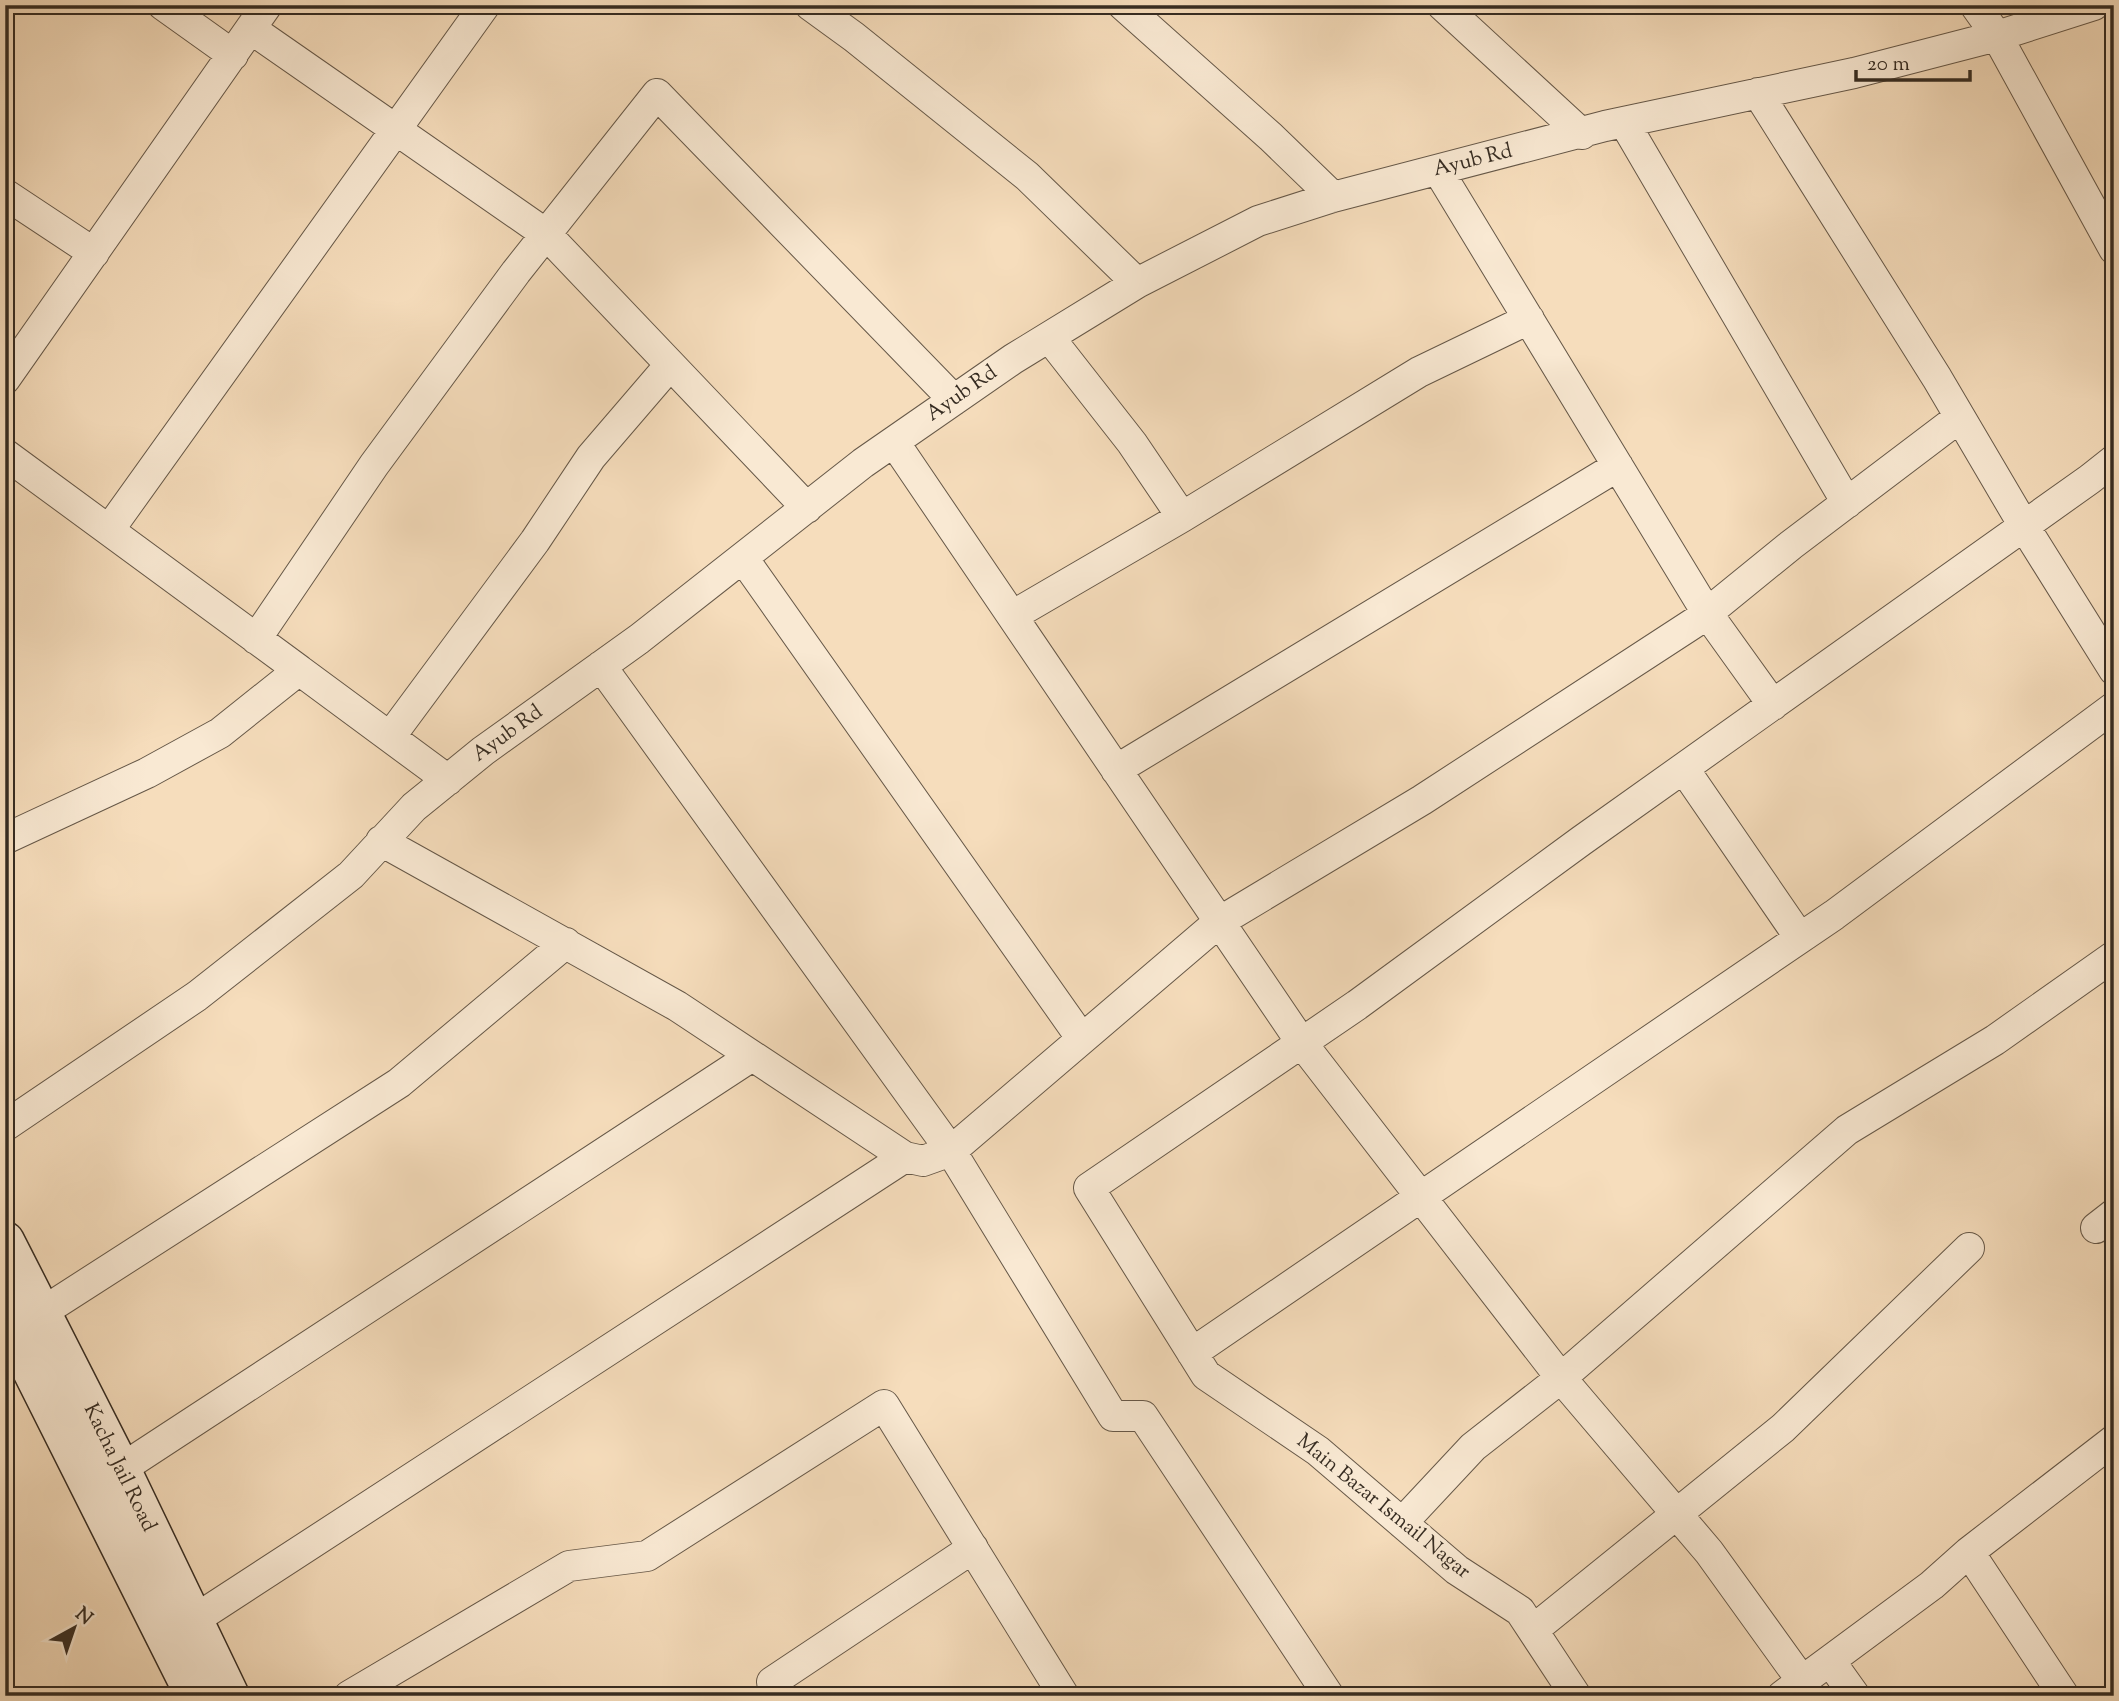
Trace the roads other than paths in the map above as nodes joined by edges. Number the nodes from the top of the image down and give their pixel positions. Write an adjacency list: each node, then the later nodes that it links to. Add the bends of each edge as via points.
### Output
1 (163, 5): 10 (street)
2 (485, 5): 13 (street)
3 (810, 5): 21 (street, via 1027,177)
4 (1123, 5): 17 (street)
5 (1442, 5): 14 (street)
6 (1975, 5): 9 (street)
7 (2094, 5): 9 (street, Ayub Rd)
8 (259, 17): 10 (street); 13 (street)
9 (1997, 36): 11 (street, Ayub Rd); 19 (street)
10 (233, 55): 20 (street)
11 (1758, 93): 12 (street, Ayub Rd); 27 (street)
12 (1624, 122): 14 (street, Ayub Rd); 32 (street)
13 (396, 130): 18 (street); 36 (street)
14 (1581, 134): 15 (street, Ayub Rd)
15 (1438, 170): 17 (street, Ayub Rd); 22 (street)
16 (5, 194): 20 (street)
17 (1333, 197): 21 (street, Ayub Rd, via 1258,220)
18 (546, 234): 24 (street); 26 (street, via 657,94); 40 (street, via 374,465)
19 (2114, 249)
20 (94, 253): 25 (street)
21 (1137, 284): 23 (street, Ayub Rd)
22 (1529, 319): 31 (street); 34 (street, via 1419,372)
23 (1049, 337): 26 (street, Ayub Rd); 34 (street, via 1132,443)
24 (670, 365): 33 (street); 46 (street, via 591,457)
25 (5, 379)
26 (954, 400): 28 (street, Ayub Rd)
27 (1960, 417): 32 (street); 35 (street)
28 (894, 442): 33 (street, Ayub Rd); 39 (street)
29 (5, 454): 36 (street)
30 (2114, 460): 35 (street)
31 (1618, 466): 38 (street); 48 (street)
32 (1847, 503): 38 (street)
33 (807, 508): 37 (street, Ayub Rd)
34 (1182, 517): 39 (street)
35 (2024, 526): 43 (street); 44 (street)
36 (109, 530): 40 (street)
37 (743, 558): 41 (street, Ayub Rd); 56 (street)
38 (1707, 613): 44 (street); 52 (street, via 1422,800)
39 (1012, 616): 48 (street)
40 (256, 639): 42 (street)
41 (601, 666): 49 (street, Ayub Rd); 60 (street)
42 (299, 670): 46 (street); 50 (street, via 220,733 148,774)
43 (2114, 670)
44 (1773, 705): 47 (street)
45 (2114, 707): 53 (street)
46 (390, 737): 49 (street)
47 (1684, 769): 53 (street); 57 (street)
48 (1116, 770): 52 (street)
49 (448, 780): 51 (street, Ayub Rd)
50 (5, 839)
51 (381, 841): 54 (street); 59 (street, Ayub Rd, via 351,875 197,996)
52 (1219, 922): 56 (street); 57 (street)
53 (1800, 938): 62 (street)
54 (566, 943): 58 (street, via 677,1006); 65 (street, via 399,1083)
55 (2114, 956): 67 (street, via 1995,1040 1847,1130)
56 (1082, 1039): 60 (street)
57 (1301, 1042): 62 (street); 66 (street, Main Bazar Ismail Nagar, via 1089,1188)
58 (752, 1056): 61 (street); 69 (street)
59 (5, 1126)
60 (950, 1151): 61 (street, via 923,1161); 83 (street, via 1113,1416 1143,1416)
61 (905, 1157): 74 (street)
62 (1421, 1197): 66 (street); 67 (street)
63 (5, 1241): 65 (main road, Kacha Jail Road)
64 (1969, 1248): 70 (street, via 1783,1428)
65 (23, 1315): 69 (main road, Kacha Jail Road); 78 (main road)
66 (1192, 1353): 71 (street, Main Bazar Ismail Nagar, via 1206,1375 1318,1451)
67 (1561, 1378): 70 (street); 71 (street, via 1473,1447)
68 (2114, 1440): 73 (street)
69 (121, 1469): 74 (main road, Kacha Jail Road)
70 (1678, 1516): 75 (street); 77 (street, via 1709,1552)
71 (1402, 1523): 75 (street, Main Bazar Ismail Nagar, via 1457,1570 1520,1611)
72 (973, 1548): 80 (street, via 884,1405 647,1556 569,1566); 81 (street, via 772,1682); 82 (street)
73 (1969, 1552): 76 (street, via 1932,1586); 86 (street)
74 (194, 1620): 79 (main road, Kacha Jail Road)
75 (1533, 1630): 84 (street, Main Bazar Ismail Nagar)
76 (1830, 1661): 77 (street); 85 (street)
77 (1792, 1688)
78 (195, 1696)
79 (230, 1696)
80 (349, 1696)
81 (780, 1696)
82 (1064, 1696)
83 (1329, 1696)
84 (1576, 1696)
85 (1855, 1696)
86 (2064, 1696)

